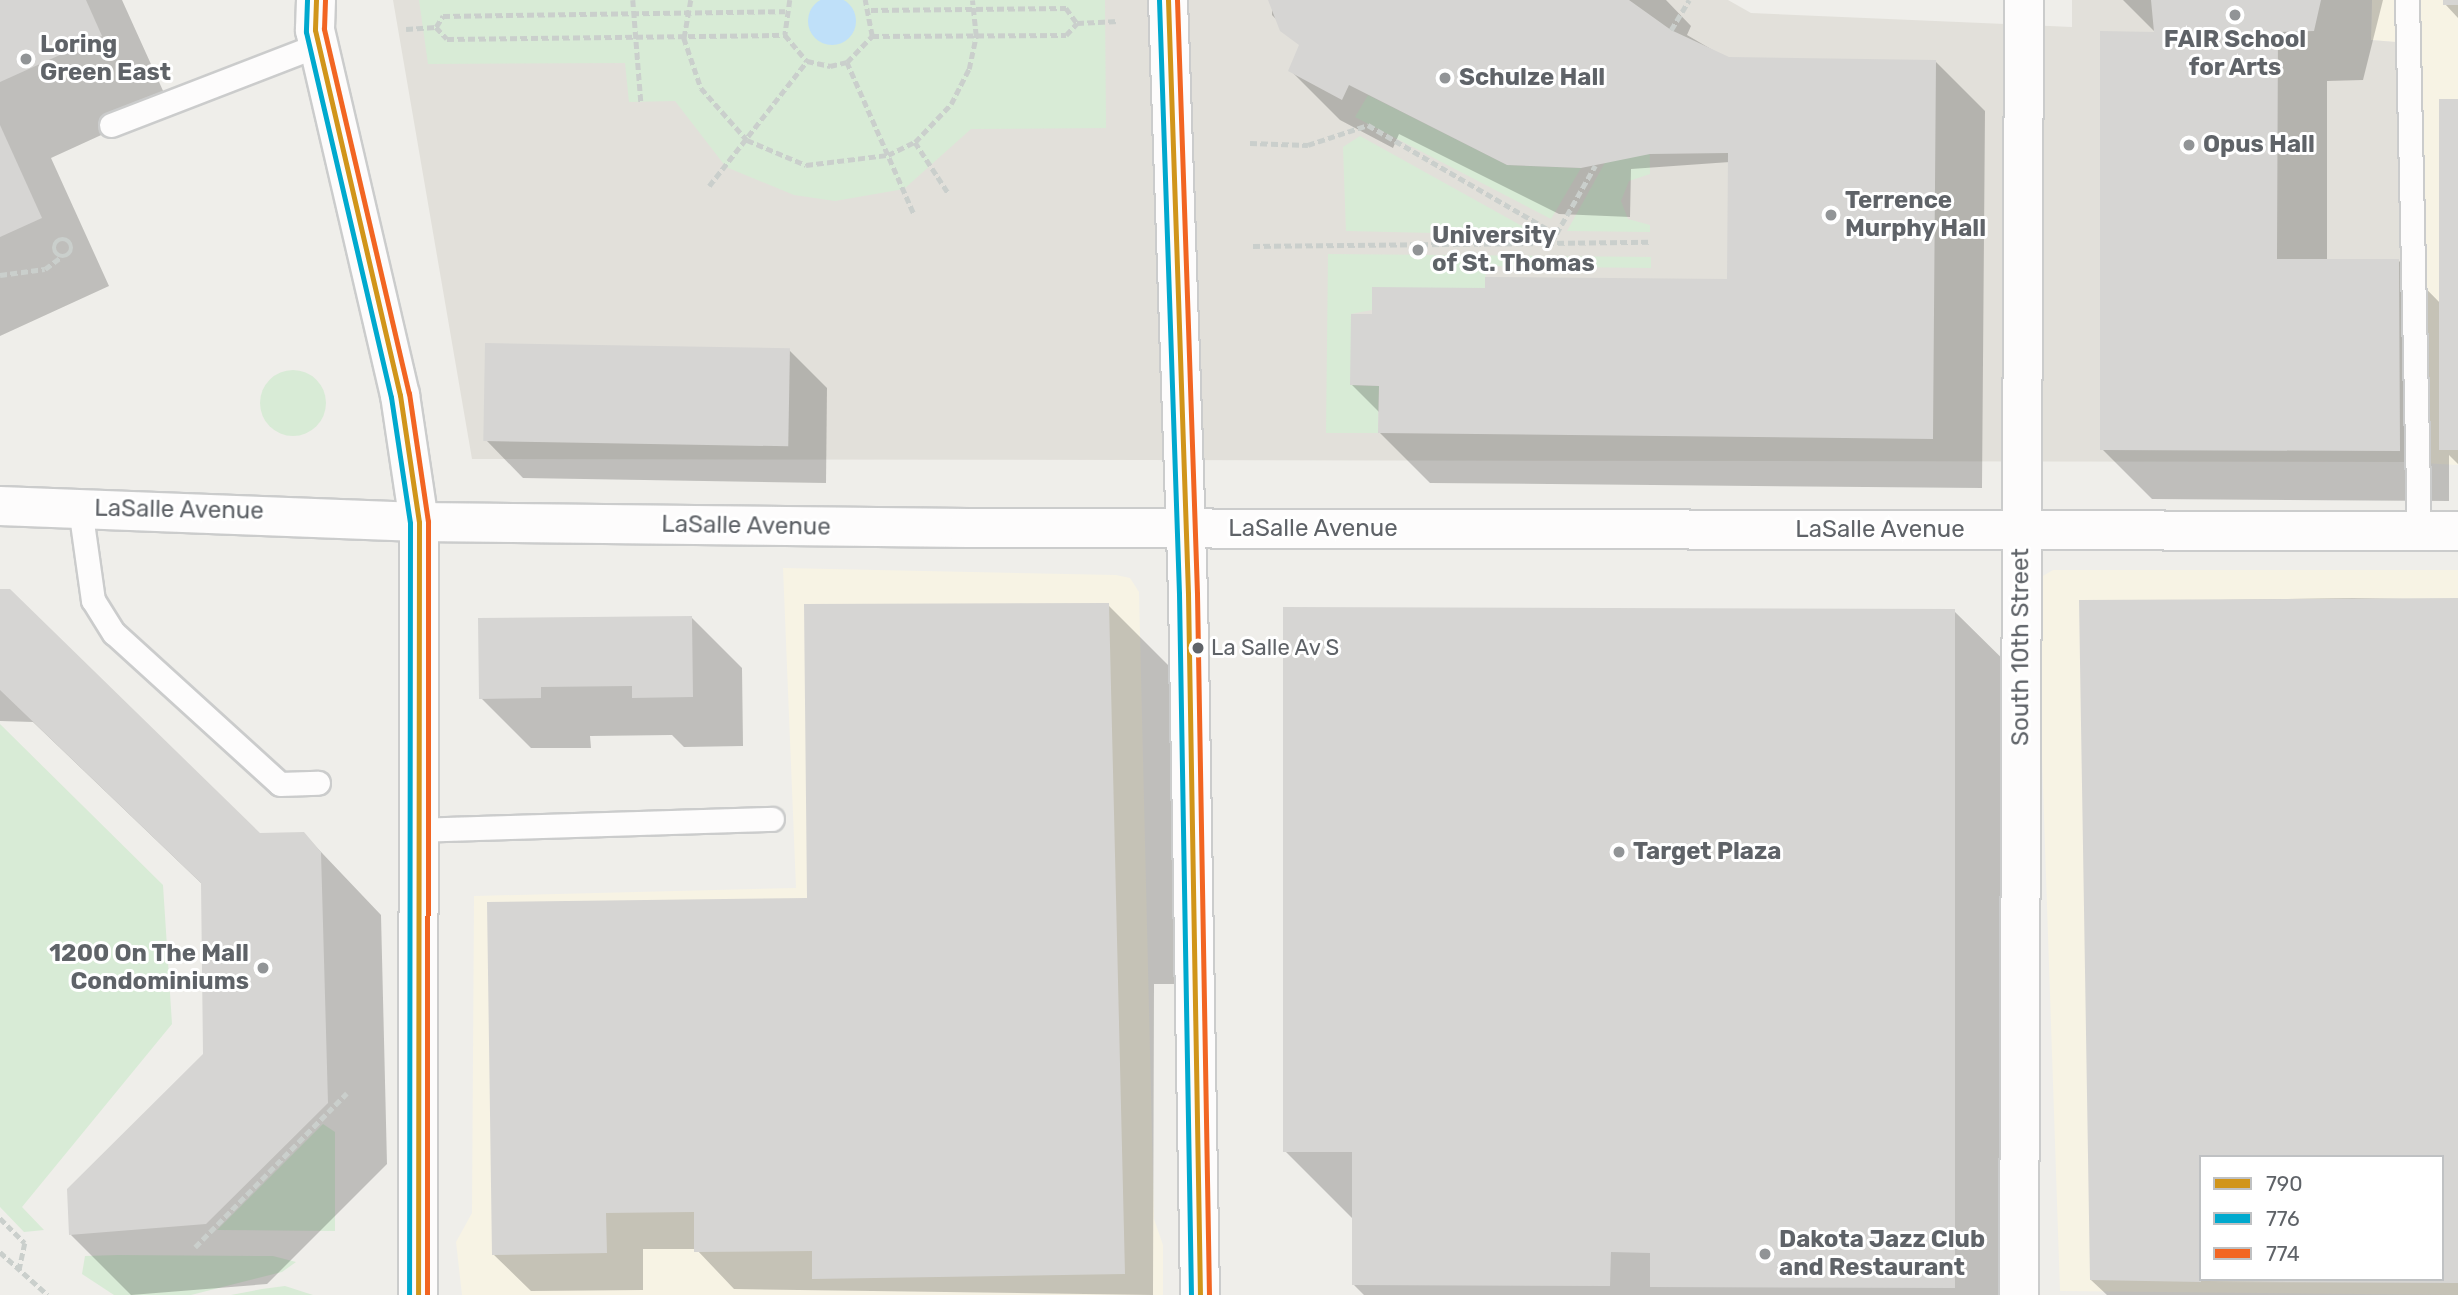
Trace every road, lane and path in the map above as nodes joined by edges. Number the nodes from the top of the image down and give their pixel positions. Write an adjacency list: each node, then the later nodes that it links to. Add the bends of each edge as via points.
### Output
1 (316, 0): 26 (street)
2 (633, 0): 14 (path)
3 (691, 0): 15 (path)
4 (790, 0): 13 (path)
5 (865, 0): 12 (path)
6 (972, 0): 11 (path)
7 (1168, 0): 48 (street)
8 (1689, 0): 20 (path)
9 (2024, 0): 49 (street, South 10th Street)
10 (2407, 0): 50 (lane)
11 (973, 9): 12 (path); 17 (path, via 1066,8); 23 (path)
12 (871, 10): 22 (path)
13 (785, 11): 15 (path); 21 (path)
14 (633, 12): 15 (path); 18 (path, via 443,16); 24 (path)
15 (689, 13): 25 (path)
16 (1119, 21): 17 (path)
17 (1077, 23): 23 (path, via 1066,35)
18 (436, 27): 19 (path); 24 (path, via 447,39)
19 (405, 29)
20 (1671, 30)
21 (785, 35): 25 (path); 27 (path)
22 (872, 36): 23 (path); 28 (path)
23 (976, 36): 32 (path, via 951,104)
24 (634, 38): 25 (path); 29 (path)
25 (684, 38): 31 (path, via 701,88)
26 (318, 45): 30 (lane); 47 (street, via 400,396)
27 (807, 61): 28 (path); 31 (path)
28 (847, 62): 34 (path)
29 (641, 102)
30 (111, 125)
31 (747, 140): 34 (path, via 806,165); 36 (path)
32 (915, 142): 34 (path); 37 (path)
33 (1250, 143): 39 (path, via 1308,145 1368,125)
34 (888, 155): 38 (path)
35 (1595, 166): 39 (path)
36 (709, 186)
37 (949, 194)
38 (915, 214)
39 (1556, 234): 41 (path)
40 (1651, 242): 41 (path)
41 (1551, 243): 42 (path)
42 (1253, 246)
43 (61, 257): 43 (path, via 72,250 66,240 55,246); 44 (path, via 45,269)
44 (0, 275)
45 (0, 506): 46 (street, LaSalle Avenue)
46 (80, 508): 47 (street, LaSalle Avenue); 52 (lane, via 93,600 114,633 280,784)
47 (419, 522): 48 (street, LaSalle Avenue); 54 (street)
48 (1185, 530): 49 (street, LaSalle Avenue); 62 (street)
49 (2021, 530): 50 (street, LaSalle Avenue); 63 (street, South 10th Street)
50 (2419, 531): 51 (street, LaSalle Avenue)
51 (2458, 531)
52 (318, 783)
53 (772, 819): 54 (lane)
54 (416, 830): 61 (street)
55 (348, 1093): 57 (path)
56 (0, 1217): 59 (path, via 25,1243)
57 (195, 1247)
58 (0, 1252): 59 (path)
59 (19, 1272): 60 (path)
60 (48, 1295)
61 (418, 1295)
62 (1200, 1295)
63 (2019, 1295)

